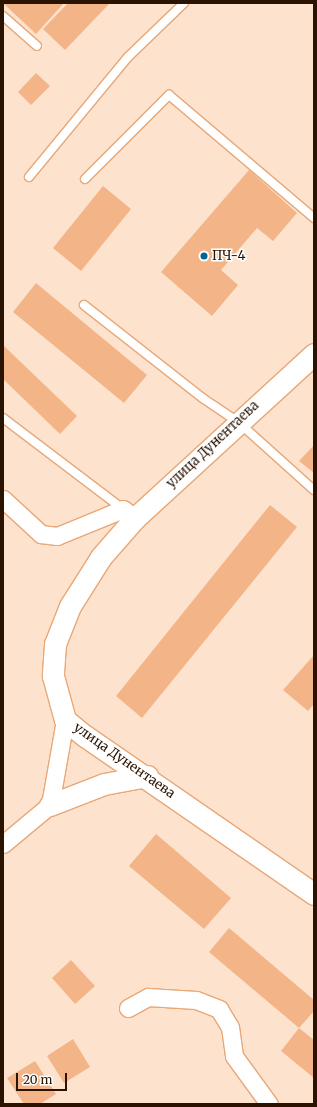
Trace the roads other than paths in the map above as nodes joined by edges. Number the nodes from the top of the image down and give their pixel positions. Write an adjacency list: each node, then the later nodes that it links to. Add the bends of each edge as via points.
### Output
1 (184, 3): 4 (lane, via 128,57)
2 (3, 16): 3 (lane)
3 (37, 46)
4 (29, 178)
5 (85, 179): 6 (lane, via 169,95)
6 (314, 218)
7 (84, 305): 10 (lane, via 204,399)
8 (314, 354): 10 (street, улица Дунентаева)
9 (3, 418): 13 (lane)
10 (237, 421): 11 (lane); 13 (street, улица Дунентаева)
11 (314, 490)
12 (3, 500): 13 (street, via 41,534 57,536)
13 (129, 514): 14 (street, улица Дунентаева, via 70,606 55,644 53,676)
14 (65, 720): 15 (street, улица Дунентаева); 16 (street)
15 (147, 776): 16 (street, via 104,784); 18 (street, улица Дунентаева)
16 (50, 805): 17 (street)
17 (3, 844)
18 (314, 894)
19 (128, 1008): 20 (street, via 148,996 196,1000 219,1010 230,1027 234,1056)
20 (269, 1104)

